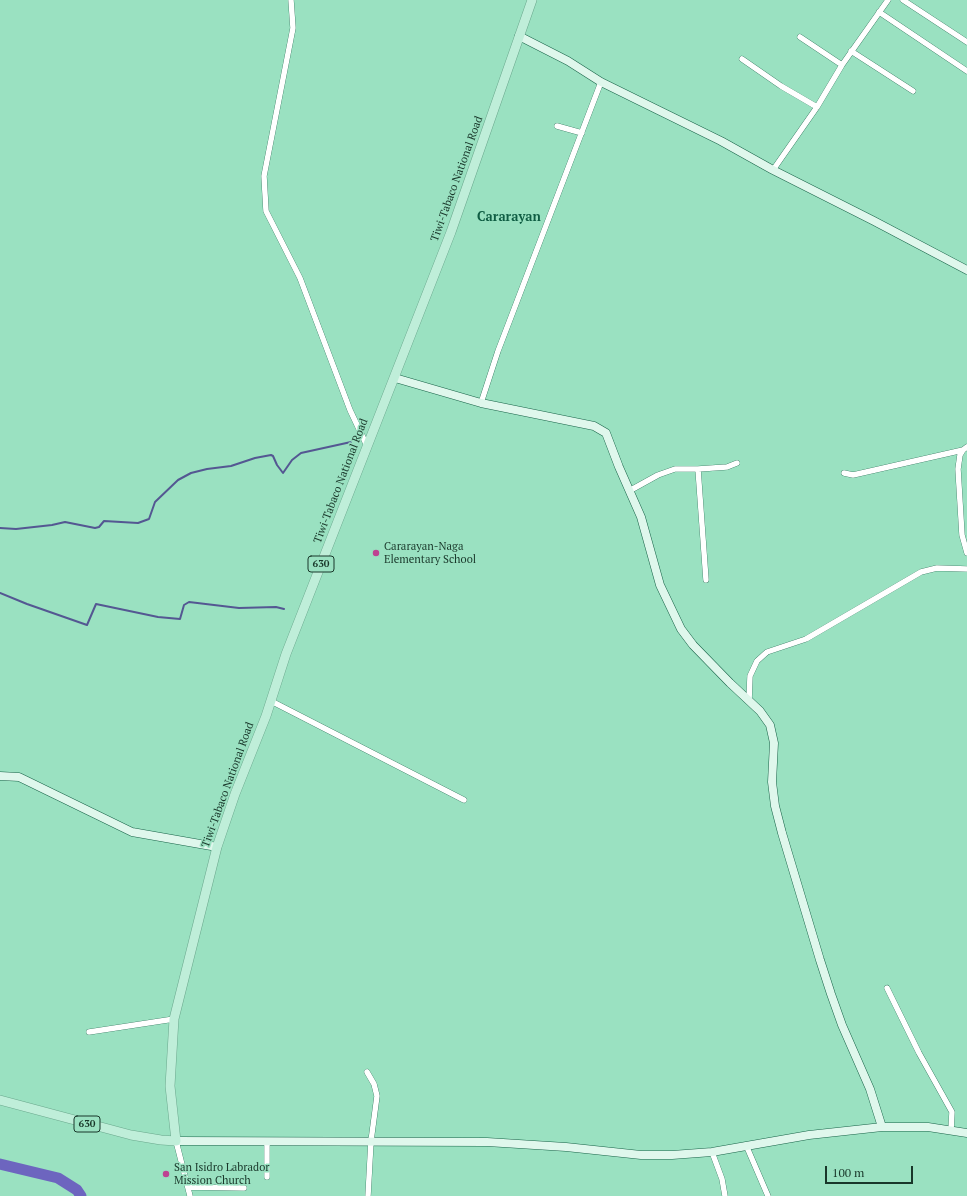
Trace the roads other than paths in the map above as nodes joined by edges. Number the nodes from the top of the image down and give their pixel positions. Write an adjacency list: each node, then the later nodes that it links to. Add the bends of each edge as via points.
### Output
1 (291, 0): 22 (street, via 293,28 264,176 266,211 300,278 350,410)
2 (532, 0): 6 (main road, Tiwi-Tabaco National Road / 630)
3 (888, 0): 5 (street)
4 (903, 0): 8 (street)
5 (878, 12): 9 (street); 12 (street)
6 (519, 36): 13 (main road, via 568,61); 20 (main road, Tiwi-Tabaco National Road / 630, via 452,232)
7 (800, 37): 11 (street)
8 (967, 42)
9 (852, 52): 11 (street); 14 (street)
10 (742, 59): 15 (street)
11 (842, 65): 15 (street)
12 (967, 71)
13 (601, 82): 17 (street); 18 (main road)
14 (913, 91)
15 (817, 107): 18 (street)
16 (557, 126): 17 (street)
17 (582, 133): 21 (street)
18 (773, 170): 19 (main road)
19 (967, 270)
20 (395, 378): 21 (main road); 22 (main road, Tiwi-Tabaco National Road / 630)
21 (480, 403): 27 (main road, via 600,429 606,433)
22 (367, 446): 32 (main road, Tiwi-Tabaco National Road / 630, via 286,654)
23 (965, 448): 26 (street, via 854,475); 28 (street, via 960,455 958,469 962,535)
24 (737, 463): 25 (street, via 727,467)
25 (698, 469): 27 (street, via 675,469); 30 (street)
26 (844, 473)
27 (629, 491): 31 (main road, via 641,517 660,585 681,629 693,646)
28 (967, 553)
29 (967, 569): 31 (street, via 937,568 921,572 806,639 767,652 757,661 750,676)
30 (706, 580)
31 (749, 700): 41 (main road, via 770,725 774,743 772,782 782,833 831,994 870,1089)
32 (271, 701): 34 (street); 35 (main road, Tiwi-Tabaco National Road / 630)
33 (0, 776): 35 (main road, via 19,777 132,832)
34 (464, 800)
35 (217, 847): 37 (main road, Tiwi-Tabaco National Road / 630)
36 (887, 988): 42 (street, via 952,1112)
37 (174, 1019): 38 (street); 44 (main road, Tiwi-Tabaco National Road / 630, via 170,1086)
38 (89, 1032)
39 (367, 1072): 46 (street, via 377,1096)
40 (0, 1100): 44 (main road, 630, via 131,1135)
41 (882, 1127): 42 (main road); 47 (main road)
42 (951, 1130): 43 (main road)
43 (967, 1133)
44 (176, 1141): 45 (main road); 50 (street)
45 (267, 1141): 46 (main road); 49 (street)
46 (371, 1141): 48 (main road, via 487,1142 641,1155); 53 (street)
47 (746, 1145): 48 (main road); 55 (street)
48 (712, 1152): 54 (street)
49 (267, 1177)
50 (188, 1187): 51 (street); 52 (street)
51 (244, 1188)
52 (190, 1196)
53 (368, 1196)
54 (726, 1196)
55 (768, 1196)

